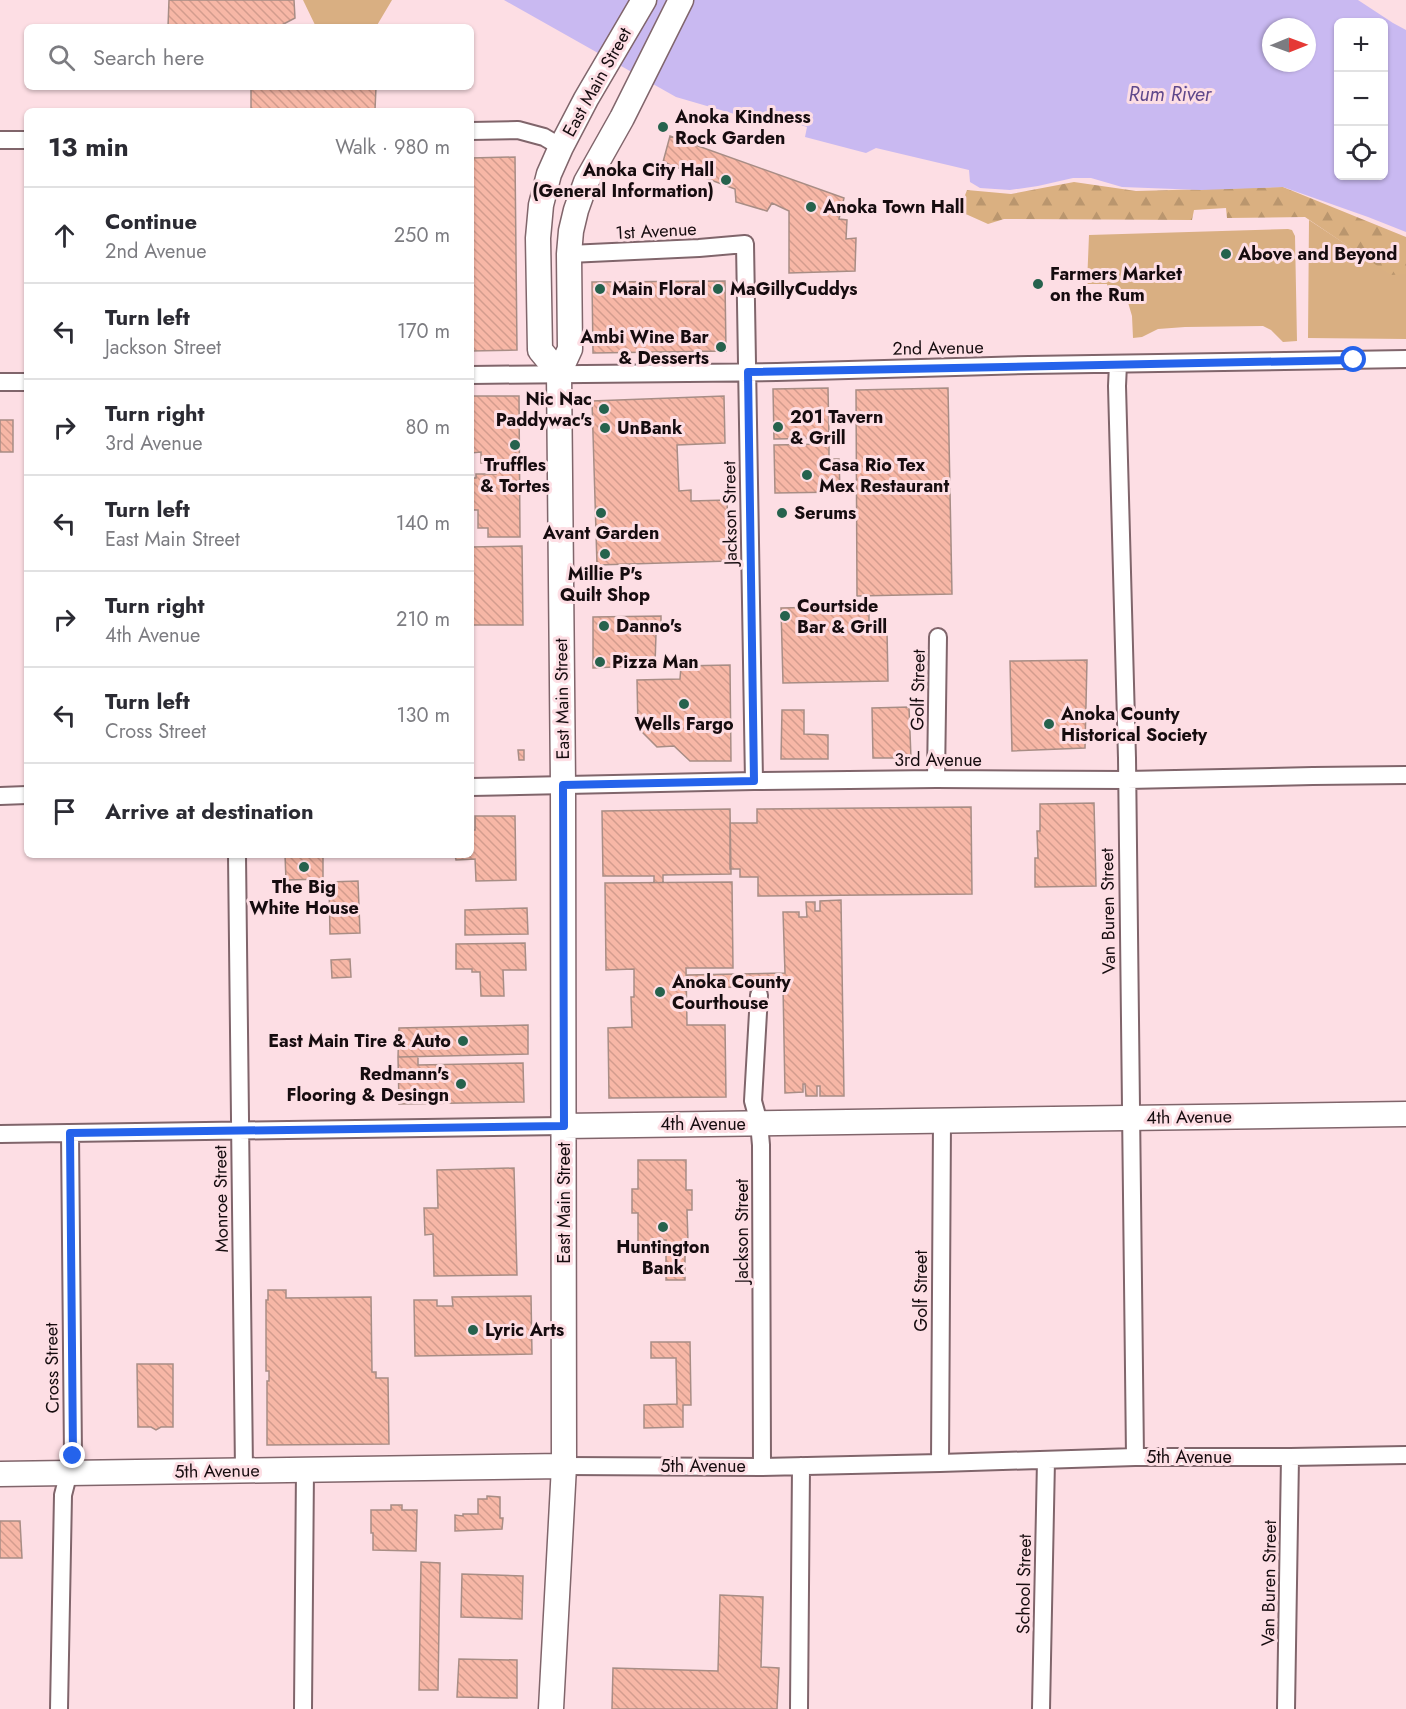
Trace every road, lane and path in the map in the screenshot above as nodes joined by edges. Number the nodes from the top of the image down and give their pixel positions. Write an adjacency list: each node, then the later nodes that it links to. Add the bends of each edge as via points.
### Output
1 (644, 0): 6 (main road, East Main Street)
2 (681, 0): 8 (main road, East Main Street, via 586,182 571,231)
3 (474, 130): 6 (street, via 518,130 544,137)
4 (24, 140): 5 (street)
5 (0, 141)
6 (561, 147): 12 (main road, East Main Street, via 541,205 538,238 540,350)
7 (745, 244): 8 (street, 1st Avenue); 11 (street, Jackson Street)
8 (569, 254): 12 (main road, East Main Street, via 570,349)
9 (1406, 359): 10 (street, 2nd Avenue)
10 (1118, 364): 11 (street, 2nd Avenue); 19 (street, Van Buren Street)
11 (748, 372): 12 (street, 2nd Avenue); 20 (street, Jackson Street)
12 (559, 373): 13 (street, 2nd Avenue); 21 (main road, East Main Street)
13 (474, 375)
14 (0, 382): 15 (street)
15 (24, 382)
16 (938, 637): 18 (street, Golf Street)
17 (1406, 775): 19 (street, 3rd Avenue)
18 (936, 779): 19 (street, 3rd Avenue); 20 (street, 3rd Avenue)
19 (1127, 780): 28 (street, Van Buren Street)
20 (754, 781): 21 (street, 3rd Avenue)
21 (563, 785): 22 (street, 3rd Avenue); 31 (main road, East Main Street)
22 (474, 787)
23 (24, 795): 24 (street)
24 (0, 796)
25 (237, 858): 32 (street, Monroe Street)
26 (759, 995): 30 (street, Jackson Street, via 753,1101)
27 (1406, 1114): 28 (main road, 4th Avenue)
28 (1131, 1118): 29 (main road, 4th Avenue); 36 (street, Van Buren Street)
29 (942, 1120): 30 (main road, 4th Avenue); 39 (street, Golf Street)
30 (759, 1123): 31 (main road, 4th Avenue); 42 (street, Jackson Street)
31 (564, 1126): 32 (street, 4th Avenue); 40 (main road, East Main Street)
32 (240, 1130): 33 (street, 4th Avenue); 44 (street, Monroe Street)
33 (70, 1133): 34 (street, 4th Avenue); 46 (street, Cross Street, via 73,1456)
34 (0, 1134)
35 (1406, 1455): 37 (street, 5th Avenue)
36 (1135, 1457): 37 (street, 5th Avenue); 38 (street, 5th Avenue)
37 (1290, 1457): 52 (street, Van Buren Street)
38 (1046, 1460): 39 (street, 5th Avenue); 51 (street, School Street)
39 (940, 1463): 41 (street, 5th Avenue)
40 (564, 1466): 42 (street, 5th Avenue); 43 (main road, 5th Avenue); 49 (main road, East Main Street)
41 (801, 1466): 42 (street, 5th Avenue); 50 (street)
42 (762, 1467)
43 (305, 1469): 44 (main road, 5th Avenue); 48 (street)
44 (244, 1471): 46 (main road, 5th Avenue)
45 (0, 1474): 46 (main road, 5th Avenue)
46 (69, 1474): 47 (street, Cross Street, via 63,1495)
47 (59, 1709)
48 (303, 1709)
49 (551, 1709)
50 (799, 1709)
51 (1041, 1709)
52 (1286, 1709)

